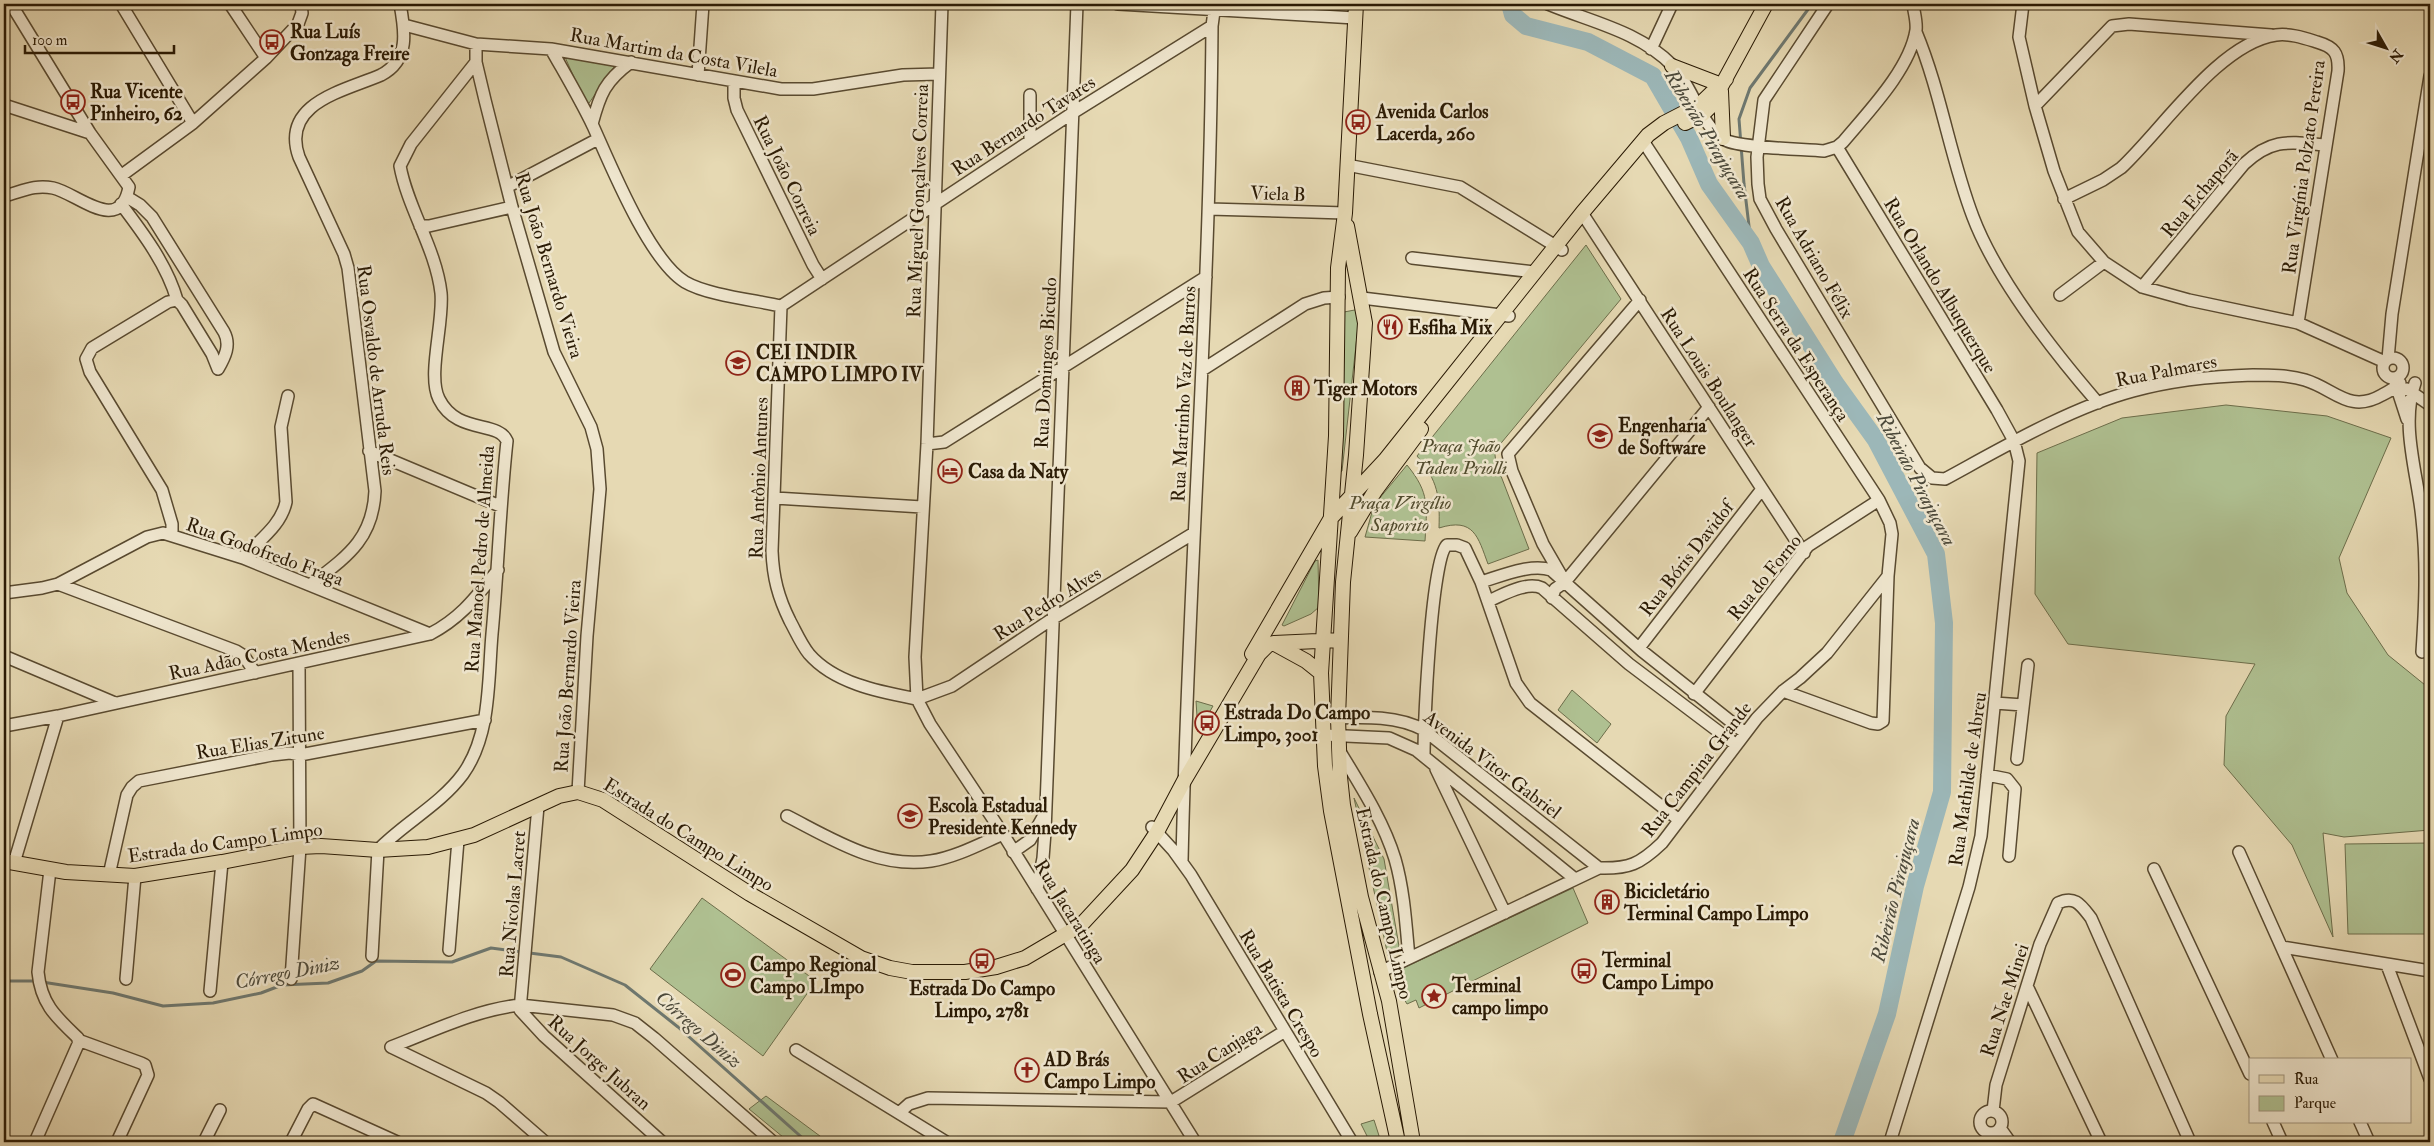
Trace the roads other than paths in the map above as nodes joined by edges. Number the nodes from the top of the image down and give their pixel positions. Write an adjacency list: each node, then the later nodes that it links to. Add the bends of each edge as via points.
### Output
1 (11, 4): 43 (street)
2 (121, 4): 41 (street)
3 (230, 4): 27 (street)
4 (301, 4): 27 (street, via 298,24)
5 (400, 4): 20 (street, Rua Osvaldo de Arruda Reis)
6 (703, 4): 31 (street)
7 (942, 4): 32 (street, Rua Miguel Gonçalves Correia)
8 (1077, 4): 39 (street, Rua Domingos Bicudo)
9 (1118, 4): 10 (street)
10 (1124, 4): 17 (street)
11 (1548, 4): 25 (street, via 1606,24)
12 (1672, 4): 25 (street)
13 (1766, 4): 35 (main road)
14 (1828, 4): 49 (street, Rua Adriano Félix, via 1764,100)
15 (1913, 4): 22 (street)
16 (2023, 4): 38 (street, via 2019,37)
17 (1214, 7): 18 (street); 21 (street, Rua Martinho Vaz de Barros)
18 (1303, 9): 19 (street)
19 (1355, 11): 51 (main road)
20 (404, 24): 24 (street, Rua Martim da Costa Vilela); 89 (street, Rua Osvaldo de Arruda Reis, via 404,45 390,70 317,103 301,118 294,144 348,268)
21 (1212, 26): 39 (street, Rua Bernardo Tavares); 59 (street, Rua Martinho Vaz de Barros)
22 (1916, 32): 50 (street, via 1910,50 1892,80); 83 (street, via 1982,239 2038,326)
23 (2275, 35): 38 (street, via 2129,24 2112,26); 48 (street, Rua Virgínia Polzato Pereira, via 2310,40 2337,52 2338,71); 55 (street, Rua Virgínia Polzato Pereira, via 2248,45 2215,68 2121,168)
24 (476, 44): 26 (street, Rua Martim da Costa Vilela); 28 (street, Rua João Bernardo Vieira)
25 (1651, 48): 30 (street)
26 (551, 49): 29 (street, Rua Martim da Costa Vilela); 42 (street)
27 (266, 58): 41 (street)
28 (476, 62): 53 (street, Rua João Bernardo Vieira); 62 (street, Rua Manoel Pedro de Almeida, via 411,144 400,166)
29 (631, 62): 31 (street, Rua Martim da Costa Vilela); 42 (street, via 606,85)
30 (1672, 66): 35 (main road); 40 (street, via 1686,82)
31 (698, 74): 34 (street, Rua Martim da Costa Vilela)
32 (939, 74): 34 (street, Rua Martim da Costa Vilela, via 903,75 812,89); 57 (street, Rua Miguel Gonçalves Correia)
33 (2430, 76): 80 (street, via 2392,314)
34 (734, 82): 68 (street, Rua João Correia, via 738,110)
35 (1722, 84): 40 (main road); 44 (main road, via 1720,106)
36 (1030, 95): 46 (street)
37 (4, 104): 43 (street)
38 (2036, 106): 55 (street)
39 (1074, 112): 46 (street, Rua Bernardo Tavares); 78 (street, Rua Domingos Bicudo)
40 (1695, 113): 44 (street); 47 (main road, via 1666,127)
41 (193, 123): 52 (street)
42 (592, 124): 45 (street)
43 (90, 133): 52 (street)
44 (1726, 136): 49 (street)
45 (598, 139): 53 (street); 75 (street, via 652,246 667,268 686,282 703,289)
46 (1030, 141): 57 (street, Rua Bernardo Tavares)
47 (1646, 144): 61 (main road); 96 (street, Rua Serra da Esperança)
48 (2325, 145): 69 (street, Rua Echaporã, via 2287,141 2257,152); 77 (street, Rua Virgínia Polzato Pereira)
49 (1757, 146): 50 (street, via 1824,151); 92 (street, Rua Adriano Félix, via 1758,184 1765,210 1920,468 1932,478)
50 (1837, 147): 87 (street, Rua Orlando Albuquerque)
51 (1347, 164): 60 (main road); 63 (street, via 1460,187)
52 (122, 175): 56 (street, via 129,188)
53 (507, 187): 58 (street, Rua João Bernardo Vieira)
54 (4, 196): 56 (street, via 41,186 65,192 108,211)
55 (2064, 198): 65 (street, via 2078,232)
56 (124, 200): 73 (street, via 172,285); 73 (street, via 140,204 152,217 224,332 228,342 218,370 212,354)
57 (934, 204): 68 (street, Rua Bernardo Tavares); 88 (street, Rua Miguel Gonçalves Correia)
58 (512, 207): 62 (street); 154 (street, Rua João Bernardo Vieira, via 554,352 591,427 599,466)
59 (1209, 209): 60 (street, Viela B); 67 (street, Rua Martinho Vaz de Barros)
60 (1345, 213): 70 (main road, Estrada do Campo Limpo); 71 (main road, Estrada do Campo Limpo, via 1338,268)
61 (1585, 216): 63 (main road); 74 (street, Rua Louis Boulanger)
62 (420, 226): 97 (street, Rua Manoel Pedro de Almeida, via 441,293 442,314 435,376 437,393 447,412 457,420 496,430 505,438)
63 (1559, 248): 66 (main road); 76 (main road)
64 (1412, 258): 66 (street)
65 (2104, 262): 69 (street); 72 (street)
66 (1534, 272): 76 (main road)
67 (1206, 277): 78 (street); 79 (street, Rua Martinho Vaz de Barros)
68 (822, 279): 75 (street, Rua Bernardo Tavares)
69 (2142, 287): 77 (street)
70 (1360, 294): 71 (main road, via 1355,286 1348,286); 76 (street); 90 (main road, Estrada do Campo Limpo, via 1365,323)
71 (1339, 295): 79 (street, via 1305,304); 99 (main road, Estrada do Campo Limpo)
72 (2060, 295)
73 (176, 300): 101 (street, via 92,348 86,358 90,372 162,490)
74 (1640, 300): 85 (street, Rua Louis Boulanger); 111 (street, via 1509,452 1508,459 1542,544)
75 (781, 306): 94 (street, Rua Antônio Antunes)
76 (1503, 316): 91 (main road, Estrada do Campo Limpo); 102 (main road, via 1396,460 1366,504)
77 (2298, 323): 80 (street)
78 (1062, 369): 88 (street, via 944,442); 117 (street, Rua Domingos Bicudo)
79 (1202, 370): 100 (street, Rua Martinho Vaz de Barros)
80 (2394, 372): 81 (street); 83 (street, Rua Palmares, via 2371,402 2360,404 2306,380 2254,375 2216,377 2134,390); 86 (street)
81 (2413, 388): 84 (street); 86 (street)
82 (288, 396): 104 (street, via 281,427 286,502 275,525)
83 (2098, 403): 87 (street, Rua Palmares)
84 (2430, 404)
85 (1708, 407): 93 (street, Rua Louis Boulanger); 111 (street)
86 (2409, 425): 123 (street, via 2426,573)
87 (2014, 441): 92 (street, Rua Palmares); 133 (street, Rua Mathilde de Abreu, via 2019,461)
88 (926, 444): 98 (street, Rua Miguel Gonçalves Correia)
89 (369, 451): 97 (street); 113 (street, Rua Osvaldo de Arruda Reis, via 376,491 369,526 351,552)
90 (1356, 455): 91 (main road, via 1373,462); 95 (main road, Estrada do Campo Limpo)
91 (1384, 460): 95 (main road, Estrada do Campo Limpo)
92 (1944, 479)
93 (1762, 489): 103 (street, Rua Louis Boulanger); 122 (street, Rua Bóris Davidof)
94 (775, 498): 98 (street); 131 (street, Rua Antônio Antunes, via 773,578 781,603 801,642 818,662 845,678 863,686)
95 (1352, 498): 99 (main road, Estrada do Campo Limpo); 102 (main road, Estrada do Campo Limpo)
96 (1879, 500): 103 (street, Rua do Forno, via 1808,546); 108 (street, Rua Serra da Esperança, via 1892,534)
97 (500, 506): 107 (street, Rua Manoel Pedro de Almeida)
98 (922, 507): 131 (street, Rua Miguel Gonçalves Correia, via 915,657)
99 (1331, 518): 105 (main road, Estrada do Campo Limpo); 106 (main road, Estrada do Campo Limpo)
100 (1194, 533): 117 (street, Rua Pedro Alves); 150 (street, Rua Martinho Vaz de Barros)
101 (172, 535): 104 (street, Rua Godofredo Fraga); 112 (street, Rua Godofredo Fraga, via 163,533 146,537)
102 (1346, 542): 109 (main road, Estrada do Campo Limpo)
103 (1804, 553): 130 (street, Rua do Forno)
104 (242, 558): 113 (street, Rua Godofredo Fraga)
105 (1327, 558): 106 (main road); 109 (main road, via 1338,569); 119 (main road, Estrada do Campo Limpo)
106 (1306, 559): 150 (main road, Estrada do Campo Limpo)
107 (498, 570): 118 (street, Rua Adão Costa Mendes, via 462,613 450,624); 138 (street, Rua Manoel Pedro de Almeida)
108 (1888, 576): 129 (street, Rua Campina Grande, via 1827,653); 129 (street, Rua Serra da Esperança, via 1884,719 1881,724)
109 (1342, 582): 120 (main road, Estrada do Campo Limpo)
110 (1481, 582): 111 (street, via 1542,567); 116 (street); 140 (street, via 1465,548 1457,545 1444,547 1440,554 1434,597)
111 (1565, 582): 115 (street, via 1555,589); 122 (street)
112 (58, 584): 114 (street, Rua Godofredo Fraga); 127 (street, via 236,651 244,656)
113 (310, 585): 118 (street, Rua Godofredo Fraga)
114 (4, 593)
115 (1552, 598): 116 (street, via 1536,586 1526,586); 144 (street, via 1629,664)
116 (1488, 601): 158 (street, via 1521,693)
117 (1052, 619): 131 (street, Rua Pedro Alves, via 952,686); 156 (street, Rua Domingos Bicudo)
118 (430, 634): 125 (street, Rua Adão Costa Mendes)
119 (1322, 640): 120 (main road); 121 (main road); 128 (main road, Estrada do Campo Limpo)
120 (1340, 640): 136 (main road, Estrada do Campo Limpo)
121 (1274, 643): 128 (main road); 150 (main road, Estrada do Campo Limpo, via 1259,654)
122 (1638, 648): 130 (street)
123 (2422, 652)
124 (4, 656): 132 (street)
125 (299, 663): 127 (street, Rua Adão Costa Mendes); 146 (street)
126 (2028, 665): 134 (street)
127 (255, 673): 132 (street, Rua Adão Costa Mendes)
128 (1321, 673): 137 (main road, Estrada do Campo Limpo)
129 (1783, 691): 141 (street, Rua Campina Grande)
130 (1694, 694): 141 (street)
131 (917, 699): 160 (street, Rua Jacaratinga)
132 (114, 703): 135 (street, Rua Adão Costa Mendes)
133 (1995, 703): 134 (street); 151 (street, Rua Mathilde de Abreu)
134 (2023, 705): 148 (street)
135 (58, 716): 139 (street, Rua Adão Costa Mendes); 167 (street)
136 (1338, 718): 137 (street, Avenida Vitor Gabriel); 140 (street, Avenida Vitor Gabriel, via 1395,719 1410,722); 143 (main road, Estrada do Campo Limpo)
137 (1323, 719): 142 (main road, Estrada do Campo Limpo)
138 (485, 720): 146 (street, Rua Elias Zitune); 163 (street, Rua Manoel Pedro de Almeida, via 474,755 463,773 438,800)
139 (4, 726)
140 (1424, 730): 147 (street); 170 (street, Avenida Vitor Gabriel)
141 (1744, 732): 144 (street, Rua Campina Grande)
142 (1324, 735): 143 (street, Avenida Vitor Gabriel); 185 (main road, Estrada do Campo Limpo, via 1331,811)
143 (1338, 736): 145 (main road, Estrada do Campo Limpo); 147 (street, Avenida Vitor Gabriel, via 1389,738)
144 (1735, 744): 158 (street, Rua Campina Grande)
145 (1339, 750): 152 (main road, Estrada do Campo Limpo); 153 (street)
146 (300, 755): 162 (street); 173 (street, Rua Elias Zitune, via 272,755 135,784 128,795)
147 (1424, 756): 149 (street, Avenida Vitor Gabriel)
148 (2017, 759)
149 (1436, 767): 175 (street, Avenida Vitor Gabriel); 177 (street)
150 (1184, 775): 159 (main road, Estrada do Campo Limpo); 169 (street)
151 (1987, 775): 166 (street, via 2007,779 2014,789); 221 (street, Rua Mathilde de Abreu, via 1981,836 1969,887)
152 (1340, 777): 153 (street); 186 (main road, Estrada do Campo Limpo, via 1361,896)
153 (1362, 788): 182 (street, via 1395,859)
154 (578, 792): 155 (main road, Estrada do Campo Limpo, via 559,796); 178 (main road, Estrada do Campo Limpo, via 603,800 836,945 890,968 936,973 996,967 1025,958)
155 (538, 806): 161 (main road, Estrada do Campo Limpo); 192 (street, Rua Nicolas Lacret)
156 (1045, 813): 164 (street, Rua Domingos Bicudo, via 1030,840); 176 (street, Rua Domingos Bicudo, via 1043,858)
157 (787, 816): 160 (street, via 877,858 904,862 932,861)
158 (1680, 820): 170 (street, Rua Campina Grande, via 1647,858 1619,868)
159 (1155, 829): 169 (street, Rua Batista Crespo); 178 (main road, Estrada do Campo Limpo, via 1116,888 1081,925)
160 (1002, 834): 164 (street, Rua Jacaratinga)
161 (458, 840): 163 (main road, Estrada do Campo Limpo, via 428,847); 180 (street)
162 (300, 847): 163 (main road, Estrada do Campo Limpo); 168 (main road, Estrada do Campo Limpo); 188 (street)
163 (378, 850): 181 (street)
164 (1013, 852): 176 (street, Rua Jacaratinga)
165 (2239, 852): 179 (street)
166 (2009, 856)
167 (9, 862): 172 (main road, Estrada do Campo Limpo)
168 (222, 862): 174 (main road, Estrada do Campo Limpo); 190 (street)
169 (1182, 862): 193 (street, Rua Batista Crespo)
170 (1599, 868): 175 (street, Rua Campina Grande)
171 (2154, 869): 197 (street)
172 (50, 870): 173 (main road, Estrada do Campo Limpo); 194 (street, via 39,985 47,1006)
173 (109, 875): 174 (main road, Estrada do Campo Limpo)
174 (135, 876): 187 (street)
175 (1576, 879): 177 (street, Rua Campina Grande)
176 (1037, 889): 178 (street, Rua Jacaratinga)
177 (1505, 913): 182 (street, Rua Campina Grande)
178 (1065, 935): 199 (street, Rua Jacaratinga)
179 (2282, 947): 183 (street); 196 (street)
180 (448, 950)
181 (372, 956)
182 (1409, 958): 186 (street, Rua Campina Grande)
183 (2387, 965): 184 (street); 198 (street)
184 (2430, 971)
185 (1362, 972): 191 (main road); 219 (main road, Estrada do Campo Limpo)
186 (1380, 972): 191 (main road, Estrada do Campo Limpo)
187 (126, 979)
188 (291, 979)
189 (2027, 986): 201 (street, Rua Nae Minei, via 1996,1086); 224 (street); 225 (street, Rua Nae Minei, via 2040,944 2058,903 2072,899 2090,918)
190 (210, 991)
191 (1389, 1001): 220 (main road, Estrada do Campo Limpo)
192 (520, 1005): 213 (street, via 462,1019 391,1047 486,1093); 214 (street, Rua Jorge Jubran, via 522,1013 544,1036); 215 (street, via 613,1015 635,1023)
193 (1285, 1031): 199 (street, Rua Canjaga); 218 (street, Rua Batista Crespo)
194 (79, 1042): 208 (street); 209 (street, via 141,1063 148,1070)
195 (796, 1050): 202 (street)
196 (2331, 1058)
197 (2249, 1072)
198 (2430, 1079)
199 (1171, 1102): 202 (street, via 928,1098 909,1104); 217 (street, Rua Jacaratinga)
200 (220, 1110): 210 (street)
201 (1993, 1111): 205 (street, via 2001,1117); 206 (street, via 1986,1112 1981,1118)
202 (899, 1114): 216 (street)
203 (2274, 1124): 226 (street)
204 (2361, 1124): 227 (street)
205 (2000, 1128): 206 (street, via 1995,1132); 223 (street)
206 (1985, 1131): 222 (street)
207 (374, 1137): 211 (street, via 313,1104); 212 (street)
208 (35, 1142)
209 (117, 1142)
210 (204, 1142)
211 (291, 1142)
212 (397, 1142)
213 (546, 1142)
214 (662, 1142)
215 (773, 1142)
216 (946, 1142)
217 (1195, 1142)
218 (1352, 1142)
219 (1398, 1142)
220 (1413, 1142)
221 (1890, 1142)
222 (1980, 1142)
223 (2010, 1142)
224 (2101, 1142)
225 (2190, 1142)
226 (2282, 1142)
227 (2369, 1142)

